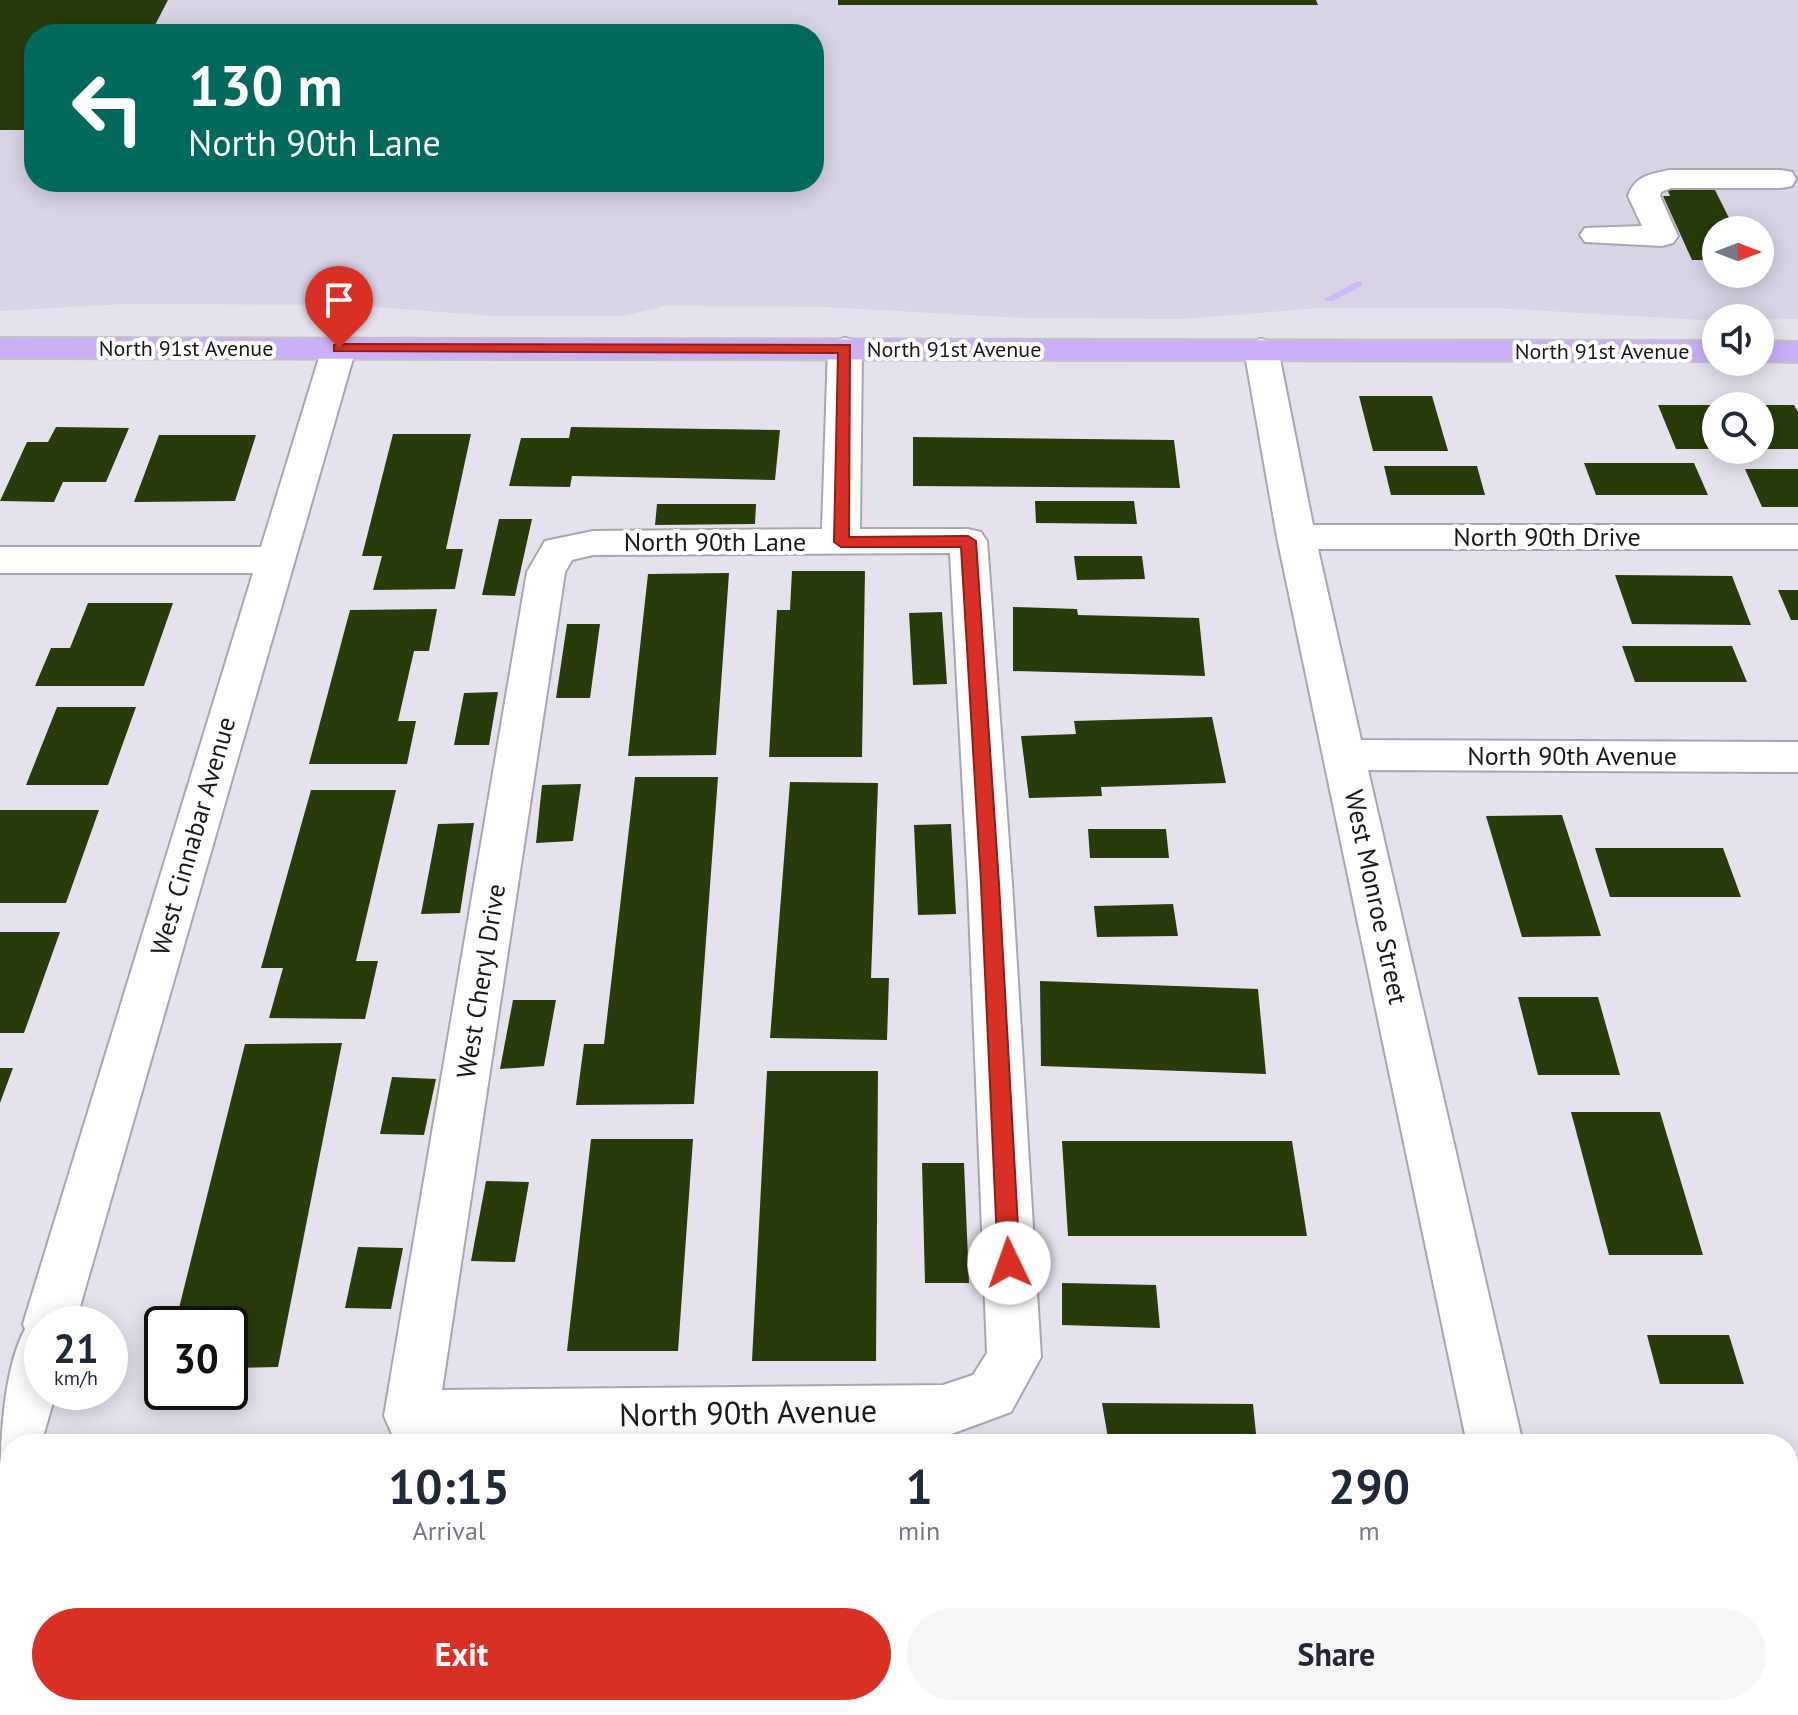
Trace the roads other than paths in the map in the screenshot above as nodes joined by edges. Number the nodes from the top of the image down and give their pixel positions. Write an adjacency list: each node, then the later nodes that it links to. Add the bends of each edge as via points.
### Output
1 (1781, 179): 2 (street, via 1654,182 1644,196 1662,236)
2 (1596, 235)
3 (0, 348): 4 (main road, North 91st Avenue)
4 (339, 348): 5 (main road, North 91st Avenue); 15 (street, West Cinnabar Avenue)
5 (845, 348): 6 (main road, North 91st Avenue); 12 (street)
6 (1261, 349): 7 (main road, North 91st Avenue); 10 (street, West Monroe Street)
7 (1702, 351)
8 (1774, 351): 9 (main road)
9 (1798, 352)
10 (1296, 537): 11 (street, North 90th Drive); 16 (street, West Monroe Street)
11 (1798, 537)
12 (841, 542): 13 (street, North 90th Lane, via 593,543); 19 (street, North 90th Lane, via 968,541)
13 (558, 550): 21 (street, West Cheryl Drive, via 546,572)
14 (0, 560): 15 (street)
15 (274, 560): 18 (street, West Cinnabar Avenue)
16 (1345, 755): 17 (street, North 90th Avenue); 23 (street, West Monroe Street)
17 (1798, 757)
18 (54, 1306)
19 (1014, 1357): 21 (street, North 90th Avenue, via 992,1394 943,1411)
20 (24, 1407): 22 (street)
21 (411, 1416)
22 (16, 1434)
23 (1493, 1434)

